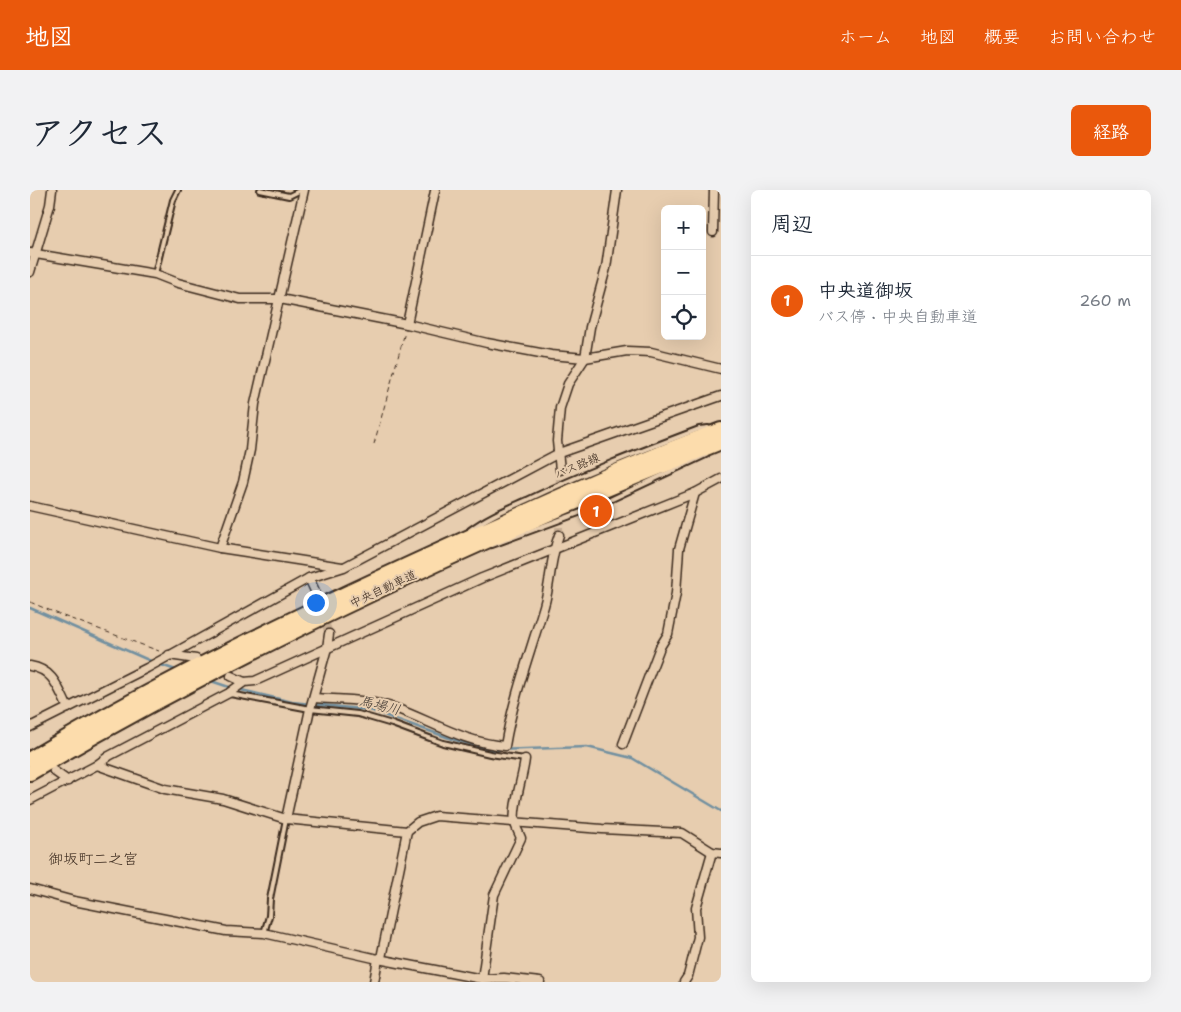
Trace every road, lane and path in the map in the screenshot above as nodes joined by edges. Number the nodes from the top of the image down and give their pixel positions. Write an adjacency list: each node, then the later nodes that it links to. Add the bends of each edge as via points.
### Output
1 (52, 190): 10 (street)
2 (178, 190): 12 (lane)
3 (260, 190): 4 (lane, via 289,196)
4 (303, 190): 13 (street)
5 (426, 190): 6 (street)
6 (435, 190): 14 (street)
7 (616, 190): 15 (street, via 606,268)
8 (714, 190): 9 (street)
9 (713, 232)
10 (33, 254): 11 (street); 12 (street)
11 (30, 272)
12 (155, 274): 13 (street, via 240,298)
13 (280, 299): 14 (street); 29 (street, via 255,404 243,482)
14 (407, 324): 15 (street, via 496,345); 19 (path)
15 (585, 358): 16 (street, via 651,352); 22 (street, via 568,384 560,408)
16 (721, 369)
17 (721, 396): 22 (street)
18 (721, 428): 39 (highway, 中央自動車道, via 382,576)
19 (374, 444)
20 (718, 446): 21 (lane); 31 (highway, 中央自動車道, via 554,511)
21 (721, 446)
22 (559, 453): 24 (street); 32 (street)
23 (708, 454): 31 (lane, via 595,507 499,544)
24 (560, 470)
25 (721, 479): 26 (street)
26 (695, 493): 30 (street); 49 (street, via 679,549 676,593 668,634)
27 (30, 506): 29 (street)
28 (559, 535): 30 (street)
29 (220, 548): 32 (street)
30 (553, 549): 37 (street); 48 (street, via 545,604 510,713 505,746)
31 (466, 551): 54 (highway, 中央自動車道, via 192,683)
32 (344, 567): 33 (street)
33 (309, 578): 34 (street); 38 (street)
34 (315, 591)
35 (30, 602): 38 (path)
36 (329, 634): 37 (street)
37 (327, 648): 42 (street); 44 (street)
38 (169, 655): 39 (street); 45 (street)
39 (197, 663): 50 (highway, 中央自動車道, via 178,678)
40 (30, 666): 45 (street, via 40,668 52,677)
41 (231, 676): 42 (street)
42 (242, 684): 43 (street)
43 (230, 692): 46 (lane); 52 (street)
44 (313, 698): 46 (street); 48 (street, via 394,708)
45 (68, 708): 47 (street)
46 (310, 709): 48 (lane, via 358,714 443,743); 57 (street)
47 (30, 728)
48 (469, 744): 51 (lane)
49 (623, 744)
50 (30, 759)
51 (525, 759): 58 (street)
52 (97, 765): 55 (street); 57 (street, via 165,789 223,799)
53 (54, 771): 55 (street)
54 (30, 773)
55 (68, 781): 56 (street)
56 (30, 800)
57 (286, 819): 59 (street); 63 (lane)
58 (515, 822): 59 (street, via 436,816 418,822); 60 (street, via 682,833); 65 (street, via 520,838 494,895)
59 (407, 831): 64 (street, via 381,958)
60 (712, 852): 61 (street); 68 (street, via 696,908 698,937)
61 (721, 853)
62 (30, 889): 63 (street, via 74,901 226,931)
63 (264, 934): 64 (street)
64 (378, 959): 65 (street); 66 (street)
65 (482, 979): 67 (street)
66 (374, 982)
67 (540, 982)
68 (684, 982)

